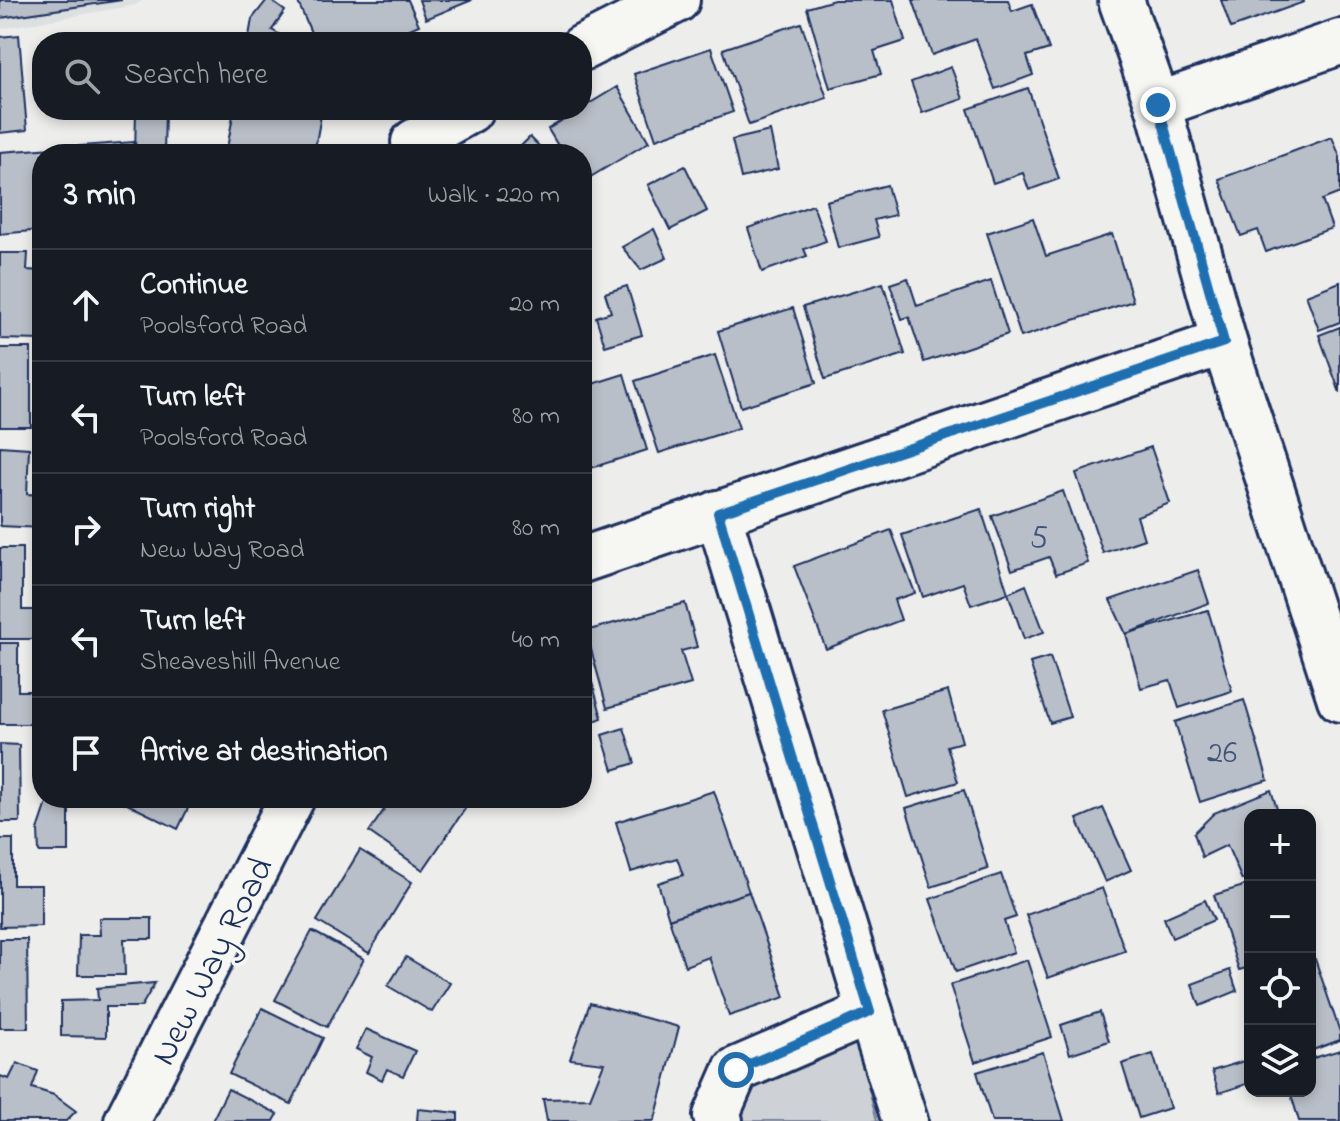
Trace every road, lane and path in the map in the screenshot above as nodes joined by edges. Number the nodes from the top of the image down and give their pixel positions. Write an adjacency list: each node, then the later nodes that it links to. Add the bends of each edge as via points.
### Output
1 (677, 0): 4 (street)
2 (1121, 0): 5 (street)
3 (1340, 42): 5 (street)
4 (592, 43)
5 (1158, 105): 8 (street)
6 (452, 120): 7 (street)
7 (414, 142)
8 (1224, 342): 9 (street); 11 (street)
9 (718, 513): 10 (street); 13 (street)
10 (592, 557)
11 (1340, 699)
12 (287, 808): 14 (street, New Way Road)
13 (870, 1012): 15 (street, via 736,1070 716,1116); 16 (street)
14 (127, 1121)
15 (720, 1121)
16 (905, 1121)

